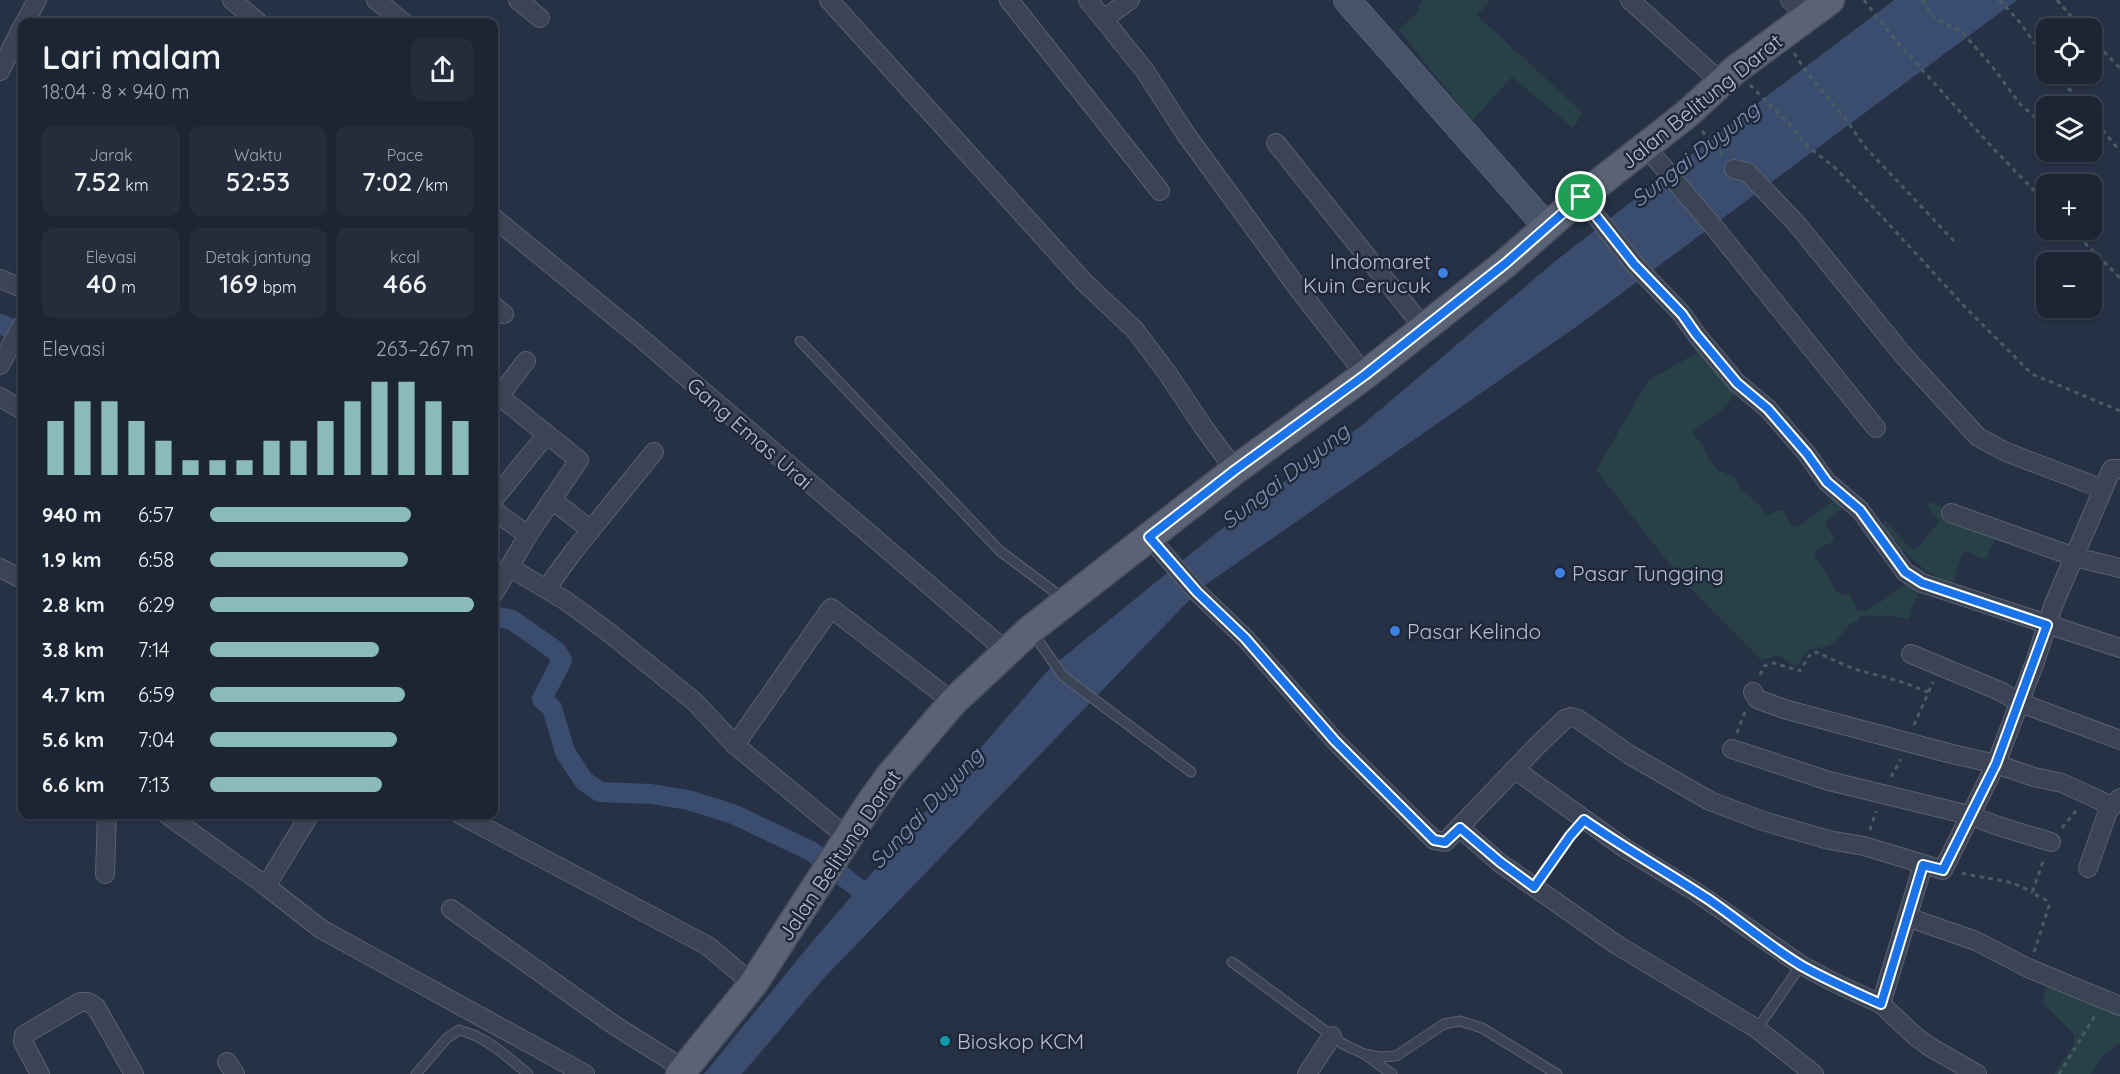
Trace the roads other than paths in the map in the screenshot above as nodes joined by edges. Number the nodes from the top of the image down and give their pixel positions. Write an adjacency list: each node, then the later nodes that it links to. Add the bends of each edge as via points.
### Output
1 (232, 0): 12 (street)
2 (376, 0): 13 (street)
3 (518, 0): 14 (street)
4 (829, 0): 42 (street, via 1085,283 1134,329)
5 (1009, 0): 22 (street)
6 (1088, 0): 15 (street)
7 (1130, 0): 15 (street)
8 (1347, 0): 25 (main road)
9 (1630, 0): 18 (street)
10 (1830, 0): 11 (main road, Jalan Belitung Darat)
11 (1799, 8): 18 (main road, Jalan Belitung Darat, via 1781,34)
12 (253, 18)
13 (398, 18)
14 (540, 18)
15 (1104, 18): 33 (street)
16 (18, 35): 17 (street)
17 (0, 70)
18 (1728, 76): 20 (main road, Jalan Belitung Darat)
19 (1276, 143): 28 (street)
20 (1652, 154): 23 (main road, Jalan Belitung Darat); 38 (street)
21 (1734, 169): 43 (street, via 1747,172 1796,223 1904,356 1978,437 2006,452)
22 (1160, 191)
23 (1581, 197): 25 (main road, Jalan Belitung Darat); 59 (street, via 1737,383 1768,409 1827,482 1860,510 1905,572 1922,583)
24 (498, 221): 62 (street, Gang Emas Urai, via 636,334)
25 (1547, 227): 28 (main road, Jalan Belitung Darat)
26 (0, 279): 27 (street)
27 (18, 286)
28 (1424, 328): 33 (main road, Jalan Belitung Darat)
29 (18, 333): 32 (street)
30 (800, 341): 58 (lane, via 1000,551)
31 (526, 361): 34 (street)
32 (0, 365)
33 (1365, 375): 42 (main road, Jalan Belitung Darat)
34 (498, 394)
35 (0, 398): 37 (street)
36 (498, 399): 39 (street)
37 (18, 408)
38 (1876, 428)
39 (546, 435): 44 (street); 45 (street, via 579,460)
40 (654, 452): 48 (street)
41 (2120, 469): 43 (street, via 2112,469)
42 (1235, 470): 50 (main road, Jalan Belitung Darat)
43 (2103, 489): 51 (street)
44 (498, 494)
45 (552, 500): 48 (street); 49 (street)
46 (1951, 513): 51 (street)
47 (498, 514): 49 (street)
48 (591, 530): 57 (street)
49 (528, 535): 52 (street)
50 (1149, 537): 58 (main road, Jalan Belitung Darat); 79 (street, via 1335,741 1426,834 1445,842)
51 (2075, 557): 54 (street); 59 (street)
52 (509, 567): 56 (street); 57 (street)
53 (0, 568): 55 (street)
54 (2120, 568)
55 (18, 577)
56 (498, 585)
57 (546, 589): 68 (street, via 607,631 695,702)
58 (1065, 601): 60 (main road, Jalan Belitung Darat)
59 (2047, 625): 61 (street); 66 (street)
60 (1030, 630): 62 (main road, Jalan Belitung Darat); 72 (lane, via 1063,676)
61 (2120, 648)
62 (1006, 651): 65 (main road, Jalan Belitung Darat)
63 (1911, 654): 66 (street)
64 (1753, 692): 70 (street, via 1757,699 1784,709)
65 (953, 702): 68 (street, via 831,608); 81 (main road, Jalan Belitung Darat, via 889,777)
66 (2018, 702): 67 (street); 70 (street)
67 (2120, 740)
68 (735, 745): 81 (street)
69 (1732, 749): 74 (street, via 1829,781)
70 (1996, 764): 73 (street); 74 (street)
71 (1514, 770): 79 (street); 82 (street, via 1560,723 1571,717 1710,801 1762,820); 89 (street)
72 (1191, 772)
73 (2116, 802): 83 (street, via 2108,811)
74 (1969, 815): 80 (street); 82 (street, via 1943,870)
75 (107, 819): 84 (street)
76 (173, 819): 85 (street)
77 (307, 819): 85 (street)
78 (468, 819): 90 (street, via 708,946)
79 (1460, 828): 93 (street, via 1500,862 1617,945)
80 (2051, 842)
81 (837, 854): 90 (main road, Jalan Belitung Darat)
82 (1923, 865): 87 (street)
83 (2088, 868)
84 (105, 874)
85 (266, 886): 102 (street, via 321,930)
86 (451, 909): 96 (street)
87 (1907, 917): 91 (street, via 1976,941 2028,968); 92 (street)
88 (1232, 962): 94 (lane)
89 (1801, 965): 92 (street); 93 (lane)
90 (753, 984): 96 (main road, Jalan Belitung Darat)
91 (2113, 1003)
92 (1881, 1004): 106 (street, via 1922,1041)
93 (1756, 1029): 97 (street)
94 (1332, 1036): 95 (lane); 103 (street)
95 (1364, 1054): 104 (lane); 105 (lane, via 1396,1056 1444,1024 1460,1022 1482,1028)
96 (682, 1071)
97 (1803, 1071)
98 (40, 1074): 99 (street, via 22,1042 24,1035 80,1002 96,1007)
99 (134, 1074)
100 (416, 1074): 101 (lane, via 459,1030 492,1044)
101 (528, 1074)
102 (585, 1074)
103 (1307, 1074)
104 (1392, 1074)
105 (1557, 1074)
106 (1977, 1074)

